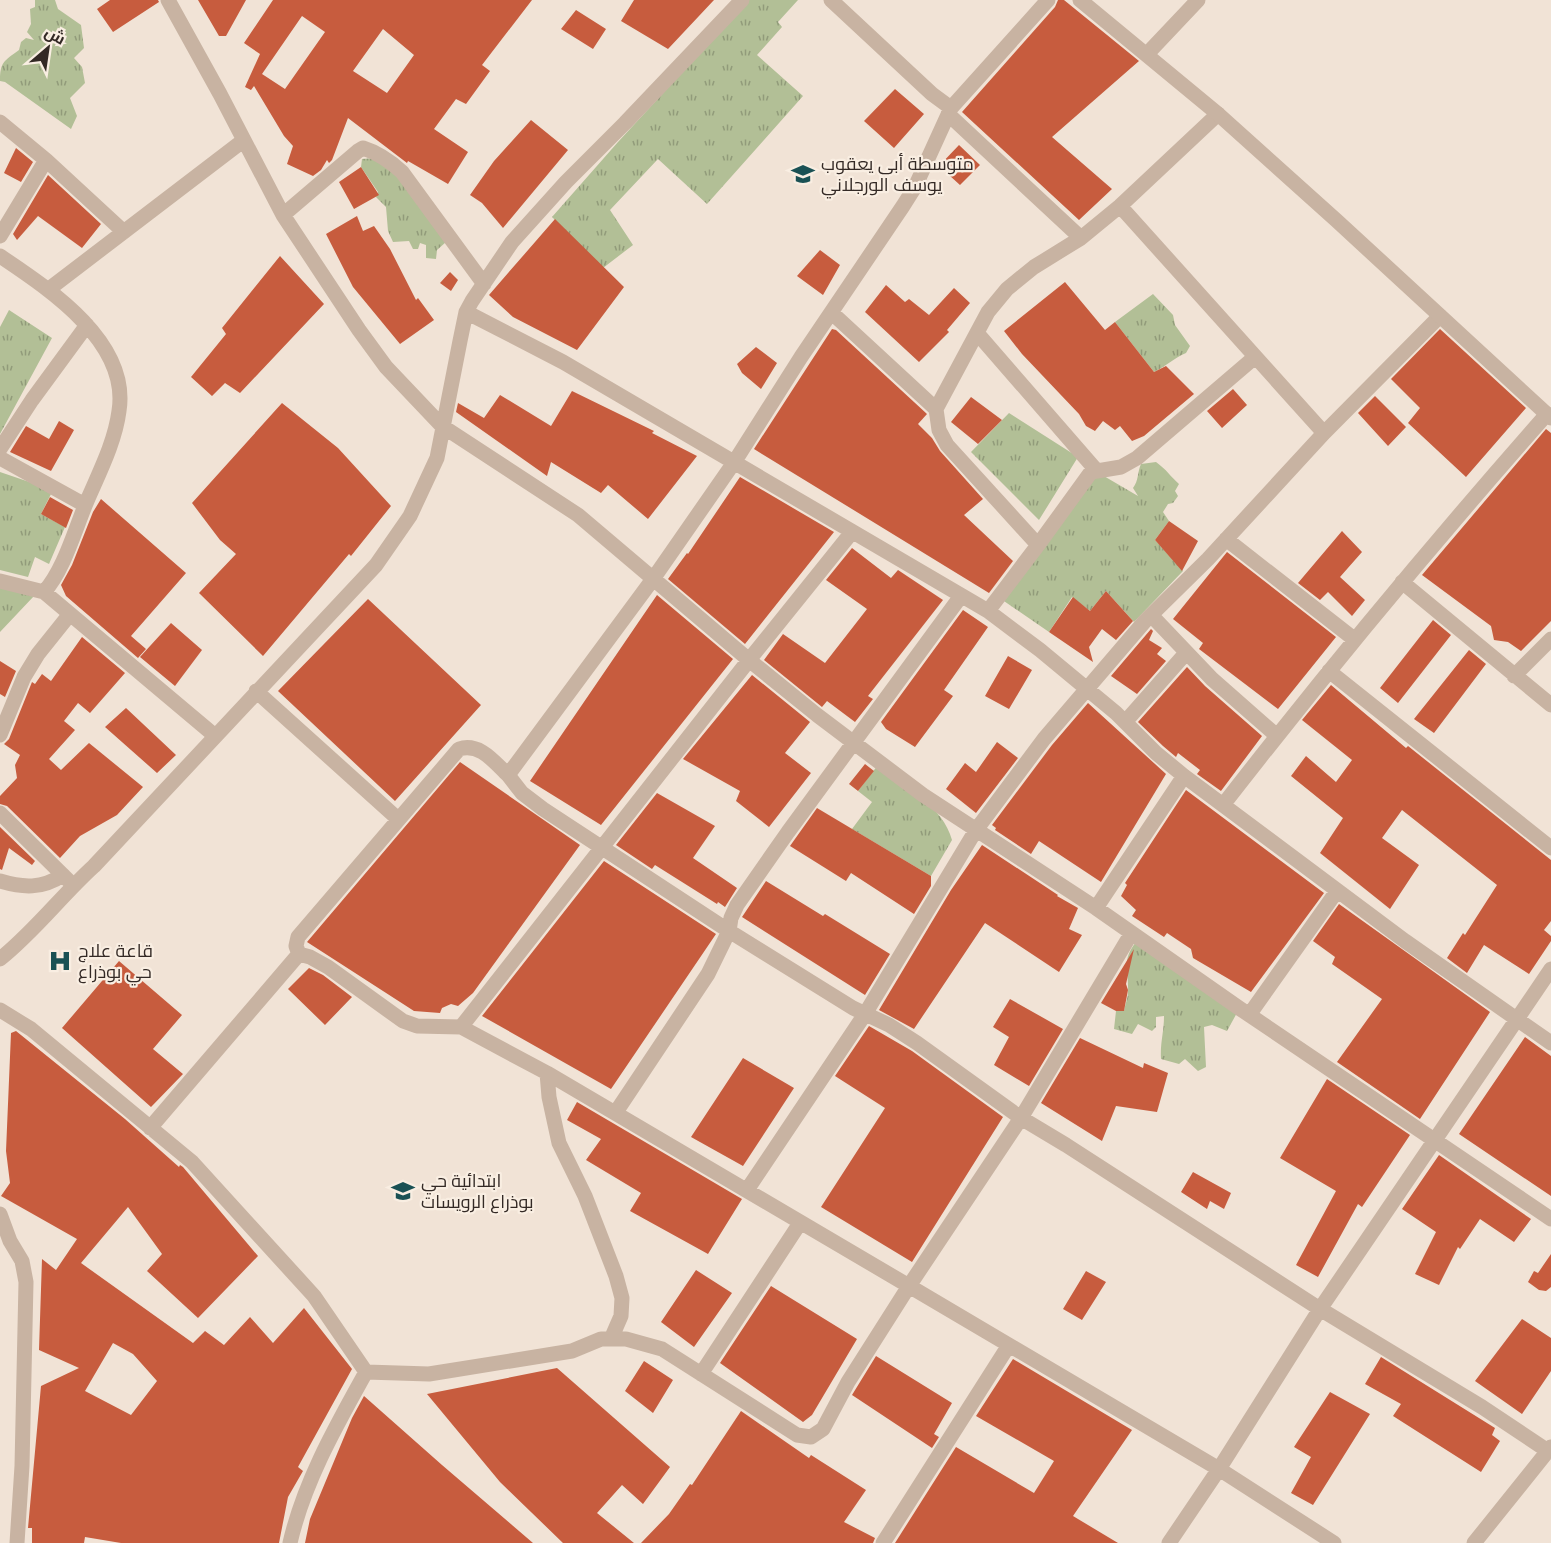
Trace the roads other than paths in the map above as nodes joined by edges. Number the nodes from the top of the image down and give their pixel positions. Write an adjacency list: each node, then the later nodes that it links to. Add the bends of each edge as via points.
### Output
1 (168, 0): 11 (street)
2 (742, 0): 19 (street, via 566,182 512,242)
3 (831, 0): 8 (street)
4 (1048, 0): 8 (street)
5 (1080, 0): 7 (street)
6 (1198, 0): 7 (street)
7 (1147, 54): 9 (street)
8 (950, 111): 17 (street); 22 (street, via 915,187)
9 (1218, 114): 13 (street); 23 (street)
10 (0, 122): 12 (street)
11 (244, 140): 14 (street); 15 (street)
12 (46, 160): 15 (street); 16 (street)
13 (1120, 206): 17 (street); 26 (street)
14 (283, 215): 19 (street, via 358,151 374,151 402,171); 29 (street, via 386,367)
15 (124, 232): 20 (street)
16 (0, 236)
17 (1081, 238): 25 (street, via 1019,278 988,312)
18 (0, 256): 20 (street)
19 (484, 284): 21 (street)
20 (49, 290): 24 (street)
21 (466, 312): 29 (street); 33 (street, via 564,362)
22 (831, 313): 27 (street); 33 (street)
23 (1440, 316): 28 (street); 30 (street)
24 (87, 325): 31 (street); 35 (street, via 116,366 120,395 117,424)
25 (977, 333): 27 (street); 34 (street)
26 (1255, 357): 30 (street); 34 (street, via 1137,458 1121,467)
27 (936, 409): 38 (street, via 939,430 948,445)
28 (1549, 416): 41 (street)
29 (442, 426): 39 (street, via 578,515); 54 (street, via 436,458 410,516 376,565)
30 (1324, 433): 37 (street)
31 (0, 448)
32 (0, 458): 35 (street)
33 (735, 461): 36 (street); 39 (street)
34 (1096, 470): 38 (street)
35 (85, 505): 42 (street)
36 (852, 532): 43 (street); 50 (street)
37 (1226, 538): 46 (street); 47 (street)
38 (1038, 545): 44 (street)
39 (653, 579): 50 (street); 61 (street)
40 (0, 580): 42 (street)
41 (1402, 582): 47 (street); 52 (street)
42 (44, 592): 45 (street)
43 (961, 596): 44 (street); 60 (street)
44 (988, 611): 53 (street)
45 (70, 614): 57 (street, via 24,677); 58 (street)
46 (1151, 615): 49 (street); 53 (street)
47 (1354, 639): 51 (street)
48 (1551, 639): 52 (street)
49 (1186, 653): 56 (street); 59 (street)
50 (749, 660): 60 (street); 67 (street)
51 (1329, 670): 59 (street); 68 (street)
52 (1514, 676): 55 (street)
53 (1087, 688): 56 (street); 66 (street)
54 (256, 692): 58 (street); 65 (street)
55 (1551, 705)
56 (1126, 722): 62 (street)
57 (0, 735)
58 (214, 735): 69 (street, via 94,866)
59 (1277, 736): 63 (street)
60 (853, 743): 66 (street); 73 (street, via 737,905)
61 (508, 775): 65 (street, via 479,750 459,749); 67 (street, via 525,796)
62 (1184, 776): 63 (street); 72 (street)
63 (1223, 805): 71 (street)
64 (0, 813): 69 (street)
65 (398, 819): 75 (street, via 298,937)
66 (976, 830): 72 (street); 79 (street)
67 (602, 848): 73 (street); 82 (street)
68 (1551, 848)
69 (68, 880): 70 (street, via 41,886); 76 (street, via 38,926)
70 (0, 881)
71 (1337, 891): 80 (street); 81 (street)
72 (1096, 908): 74 (street)
73 (729, 931): 79 (street); 85 (street, via 708,974)
74 (1131, 934): 80 (street); 86 (street)
75 (299, 954): 82 (street, via 328,967 403,1021 417,1026); 87 (street)
76 (0, 959)
77 (1551, 969): 81 (street)
78 (0, 1010): 87 (street, via 31,1029)
79 (865, 1014): 86 (street, via 917,1043); 89 (street)
80 (1249, 1015): 88 (street)
81 (1518, 1019): 83 (street); 88 (street)
82 (461, 1027): 84 (street)
83 (1551, 1043)
84 (547, 1073): 85 (street); 95 (street, via 558,1143 585,1196 622,1298 621,1316)
85 (616, 1112): 89 (street)
86 (1021, 1118): 93 (street); 94 (street)
87 (150, 1128): 97 (street, via 192,1162 314,1296)
88 (1435, 1142): 91 (street); 94 (street)
89 (747, 1190): 92 (street)
90 (0, 1214): 101 (street, via 22,1261 26,1282)
91 (1551, 1219)
92 (800, 1223): 93 (street); 98 (street)
93 (909, 1286): 96 (street); 98 (street, via 823,1429 811,1437 797,1435)
94 (1320, 1309): 99 (street); 100 (street)
95 (611, 1339): 97 (street, via 572,1351 429,1374); 98 (street, via 662,1349)
96 (1009, 1346): 100 (street); 103 (street)
97 (366, 1372): 102 (street, via 332,1433 296,1514)
98 (701, 1374)
99 (1550, 1449): 106 (street)
100 (1219, 1469): 104 (street); 105 (street)
101 (17, 1543)
102 (290, 1543)
103 (882, 1543)
104 (1169, 1543)
105 (1334, 1543)
106 (1474, 1543)

